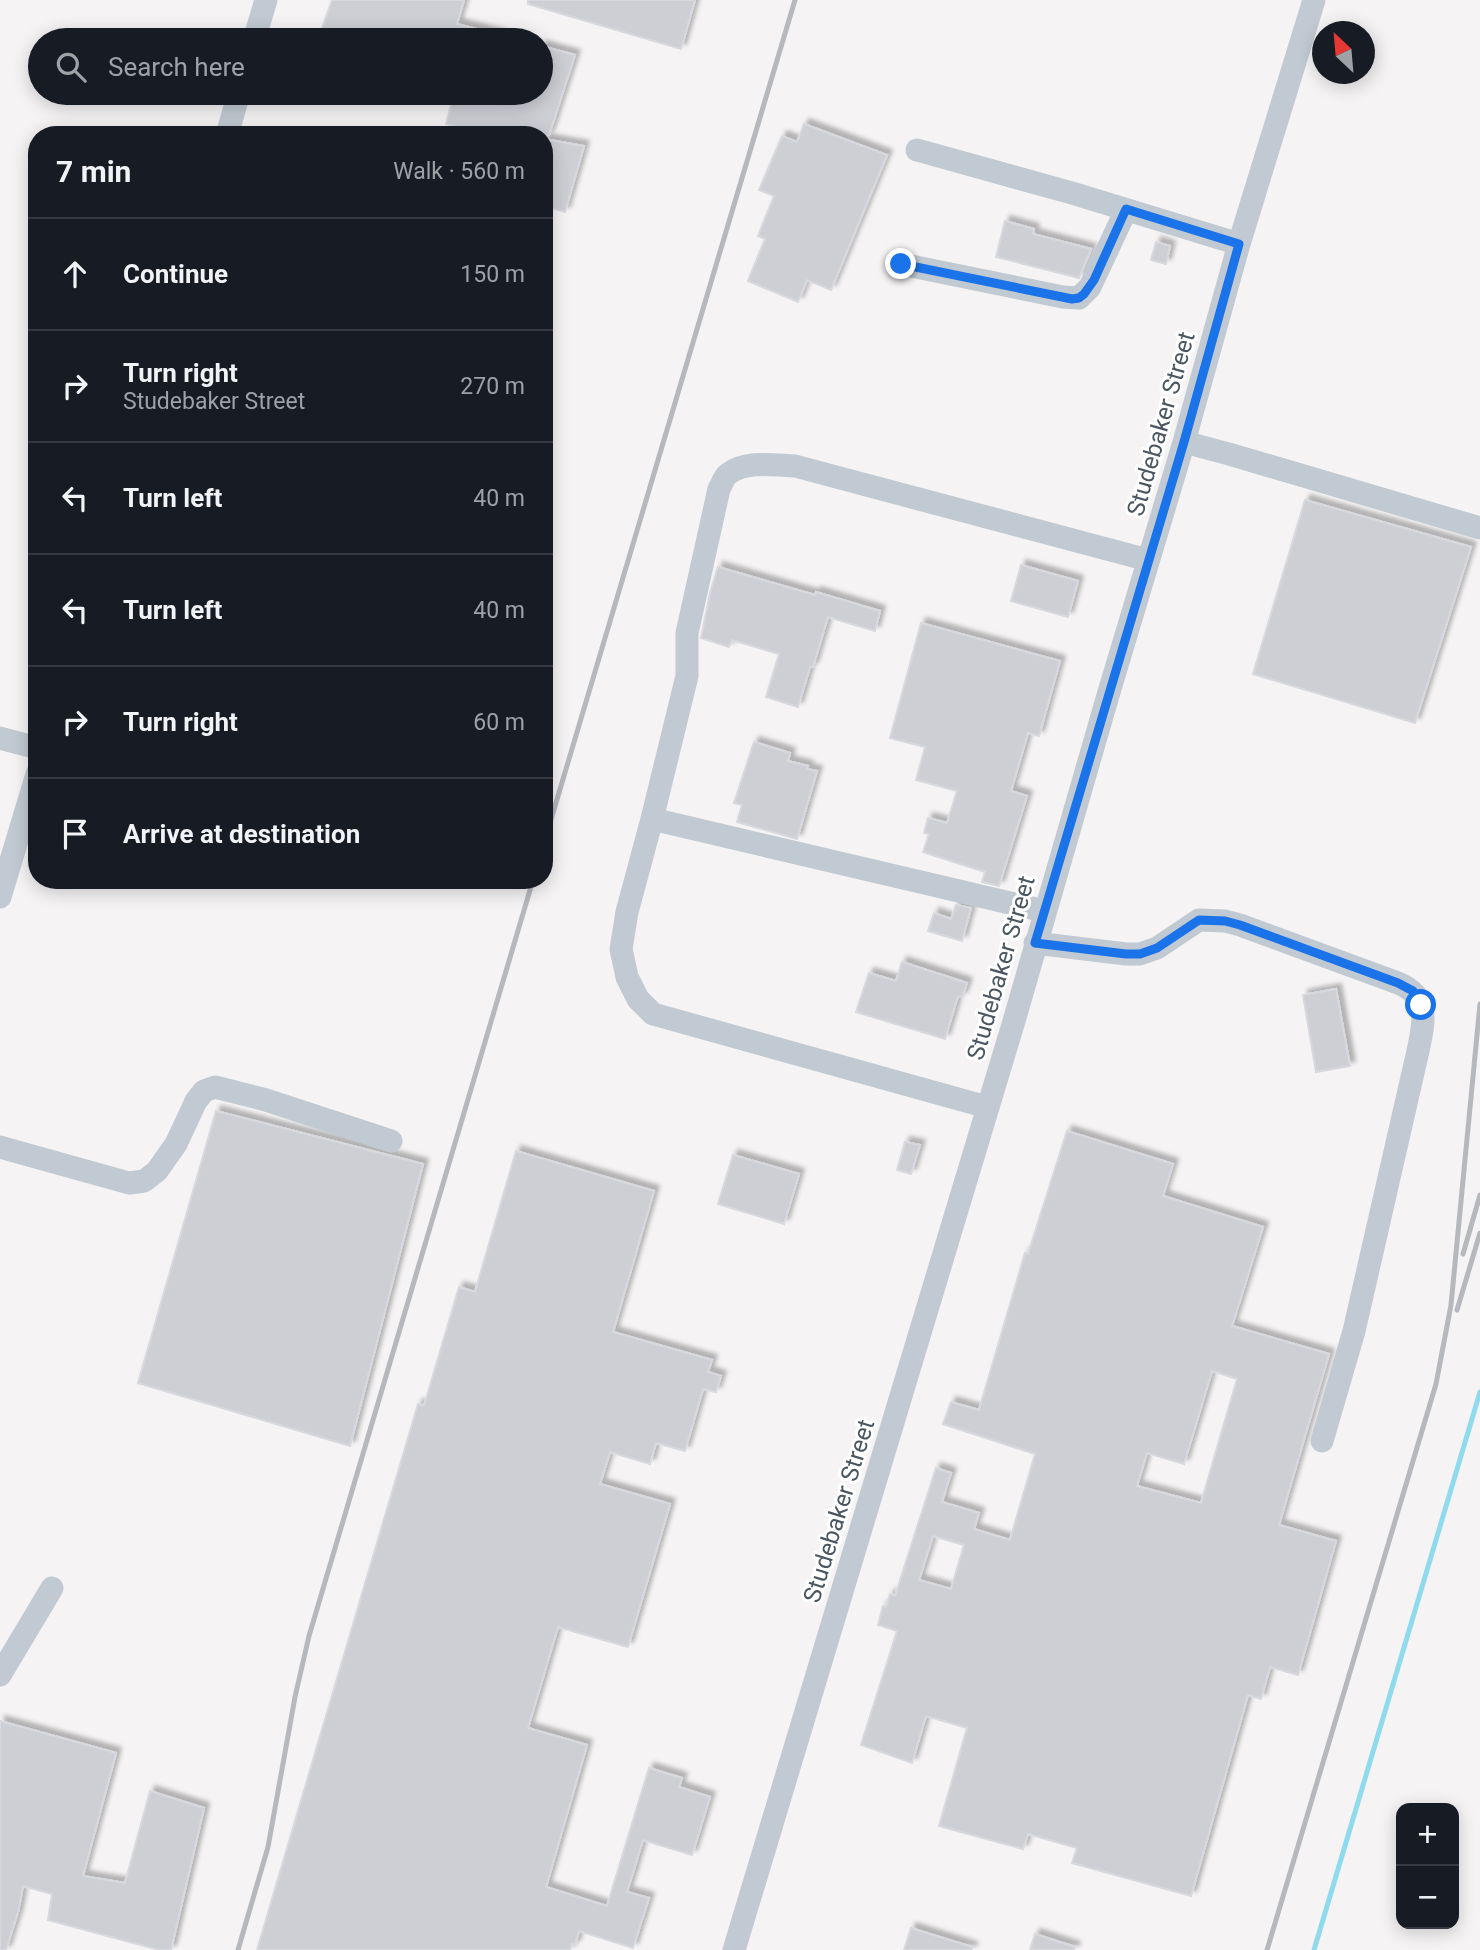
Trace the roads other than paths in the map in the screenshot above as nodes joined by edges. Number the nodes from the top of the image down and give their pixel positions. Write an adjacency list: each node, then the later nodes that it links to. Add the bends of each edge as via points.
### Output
1 (266, 0): 3 (lane)
2 (1314, 0): 8 (lane, Studebaker Street)
3 (258, 28)
4 (235, 105): 5 (lane)
5 (229, 126)
6 (917, 150): 7 (lane)
7 (1126, 209): 8 (lane); 9 (lane, via 1094,280 1079,298)
8 (1239, 244): 10 (lane, Studebaker Street)
9 (901, 264)
10 (1184, 442): 11 (lane); 12 (lane, Studebaker Street)
11 (1480, 527)
12 (1148, 560): 16 (lane, via 795,466 760,464 726,475 687,633 687,676); 18 (lane, Studebaker Street)
13 (0, 738): 14 (lane)
14 (28, 746)
15 (28, 804): 17 (lane)
16 (652, 819): 18 (lane); 20 (lane, via 621,949 626,978 653,1014)
17 (0, 897)
18 (1044, 911): 19 (lane, Studebaker Street)
19 (1035, 943): 20 (lane, Studebaker Street); 23 (lane, via 1140,954 1199,920 1225,921 1398,983 1418,998 1423,1013 1418,1051 1354,1331)
20 (987, 1107): 26 (lane, Studebaker Street)
21 (391, 1141): 22 (lane, via 215,1087 196,1101 176,1144 144,1181 129,1183)
22 (0, 1147)
23 (1322, 1441)
24 (52, 1588): 25 (lane)
25 (0, 1675)
26 (734, 1950)

